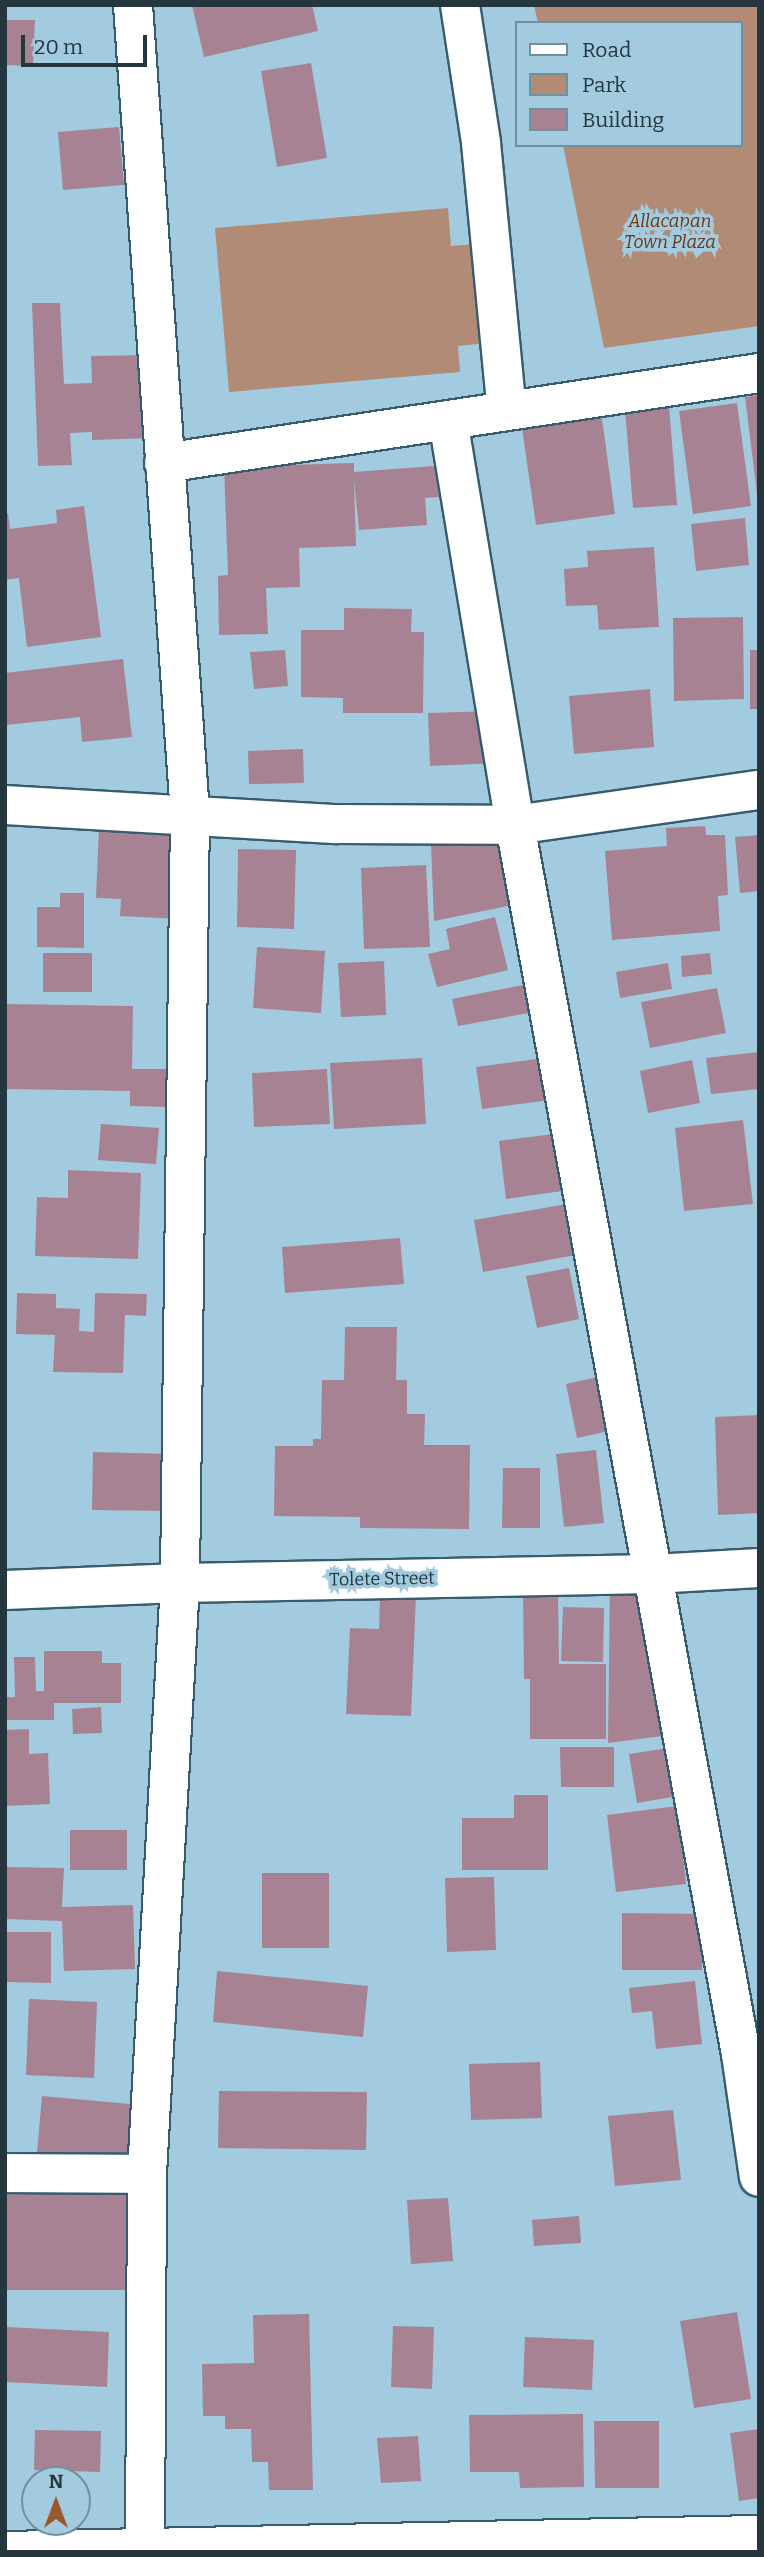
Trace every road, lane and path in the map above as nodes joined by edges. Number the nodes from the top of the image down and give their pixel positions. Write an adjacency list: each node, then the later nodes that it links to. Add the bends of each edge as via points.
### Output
1 (133, 5): 6 (street)
2 (460, 5): 4 (street, via 481,143)
3 (759, 373): 4 (street)
4 (507, 411): 5 (street)
5 (448, 420): 6 (street); 10 (street)
6 (164, 463): 9 (street)
7 (759, 790): 10 (street)
8 (5, 805): 9 (street)
9 (190, 814): 10 (street, via 337,824); 13 (street)
10 (515, 825): 12 (street)
11 (759, 1568): 12 (street, Tolete Street)
12 (653, 1574): 13 (street, Tolete Street); 17 (street)
13 (180, 1583): 14 (street, Tolete Street); 16 (street)
14 (5, 1590)
15 (5, 2173): 16 (street)
16 (147, 2174): 19 (street)
17 (759, 2176)
18 (759, 2535): 19 (street)
19 (145, 2548): 20 (street)
20 (5, 2551)

